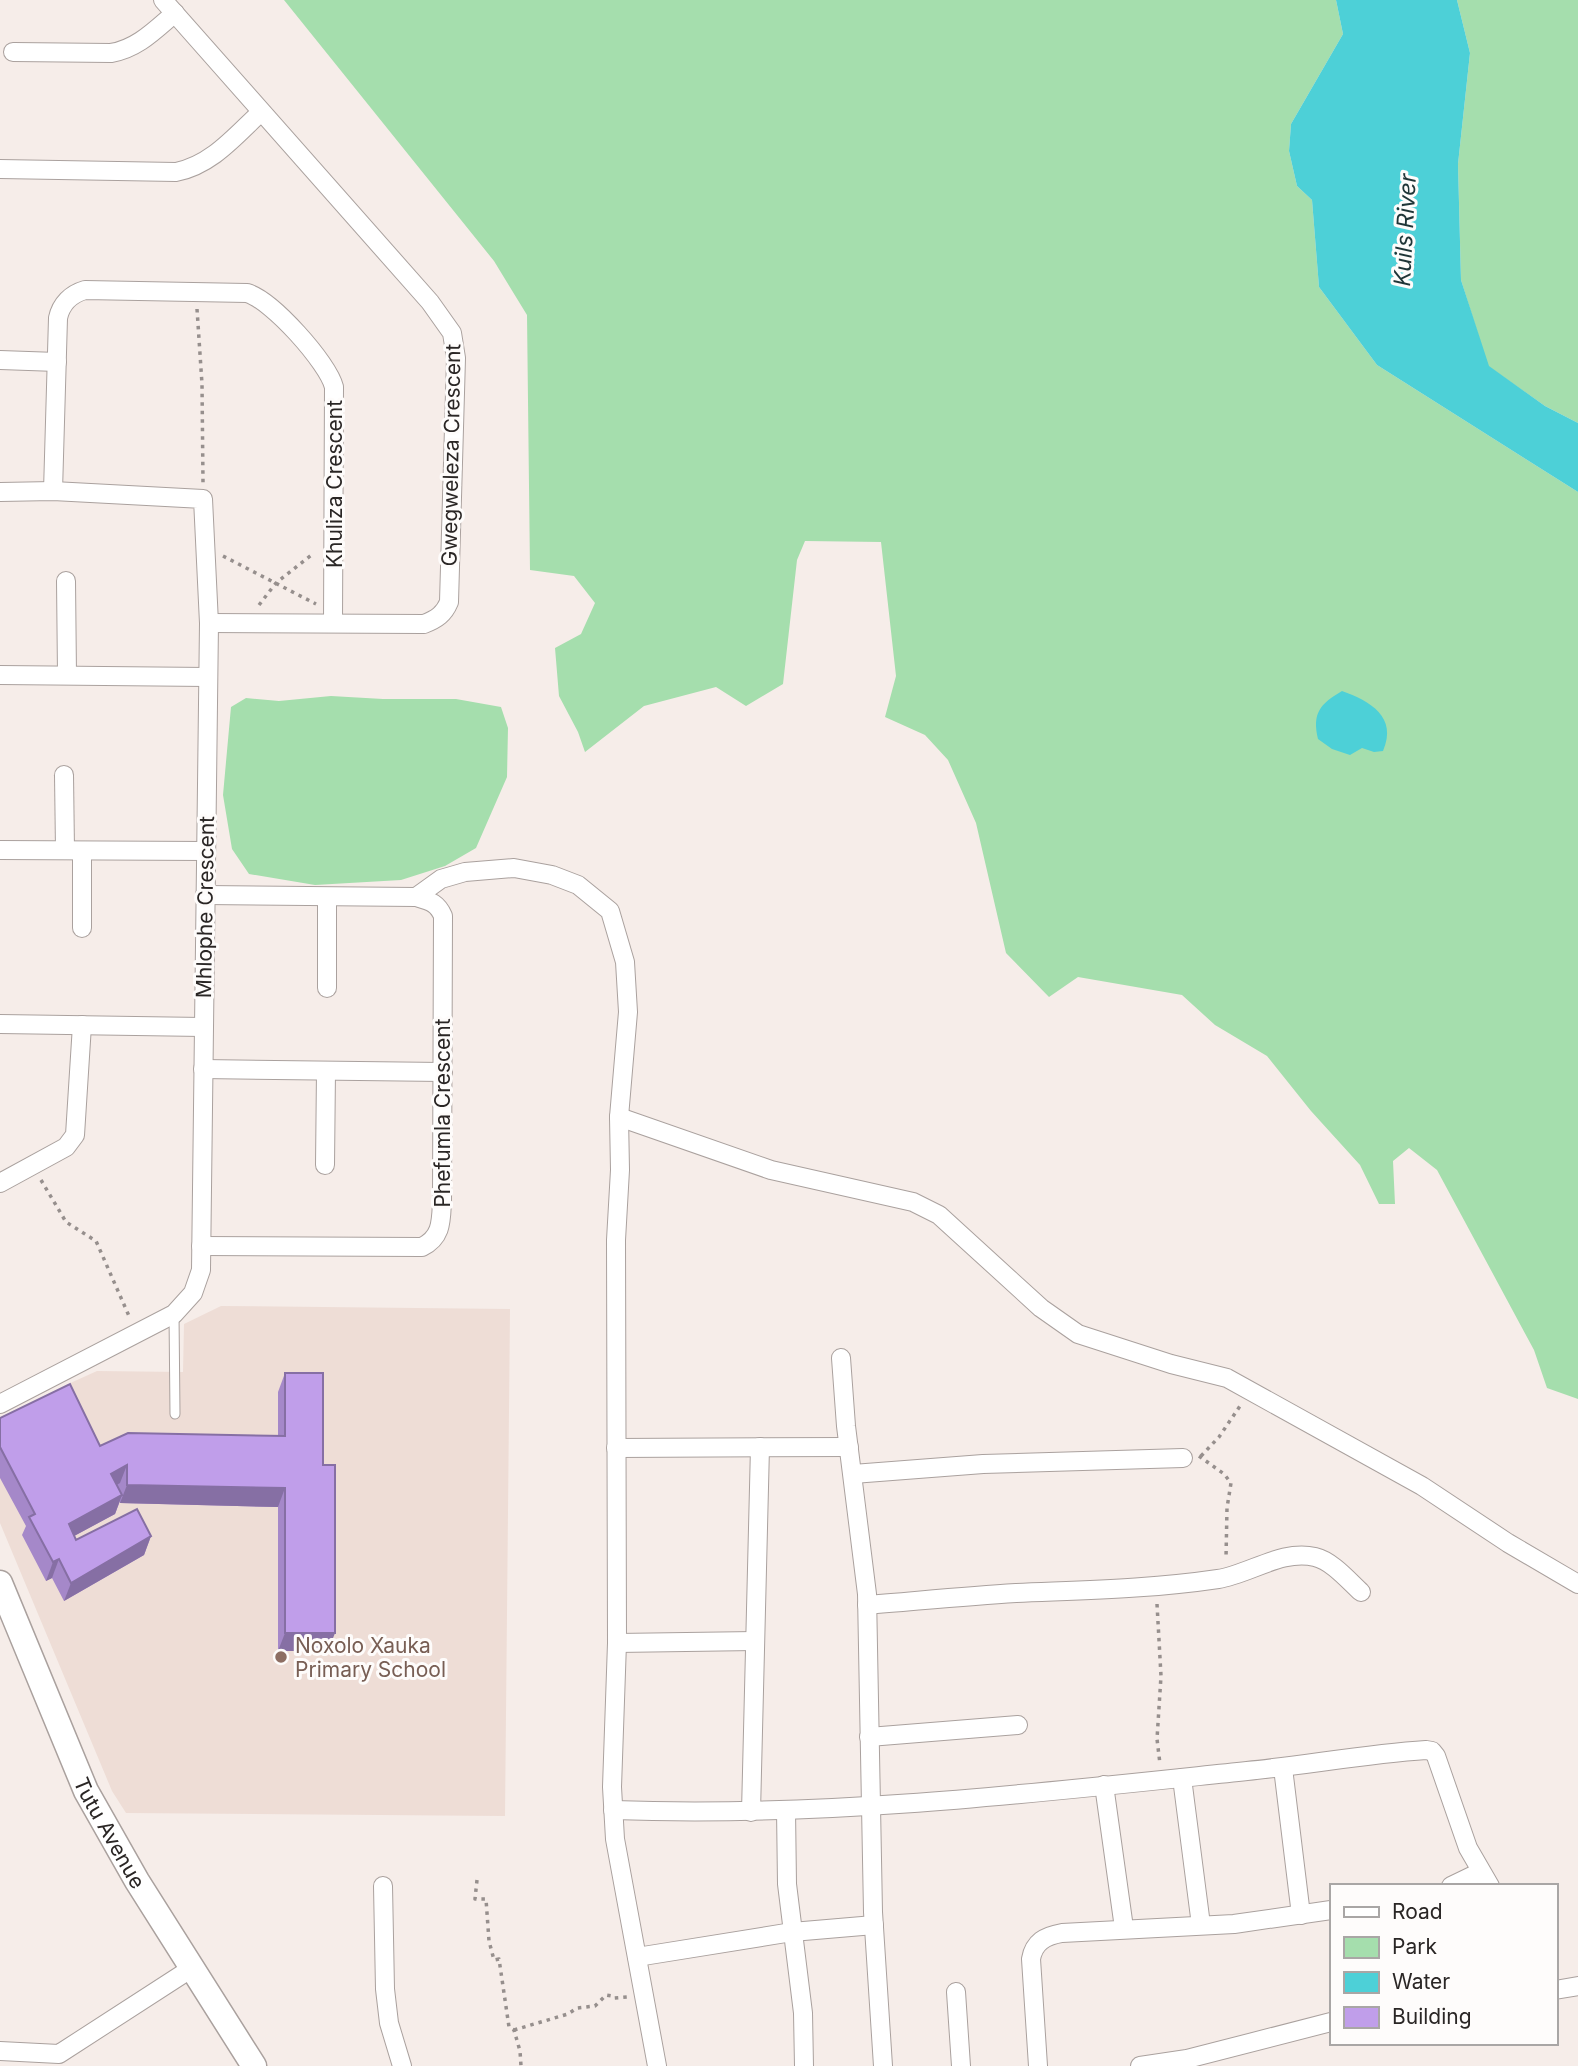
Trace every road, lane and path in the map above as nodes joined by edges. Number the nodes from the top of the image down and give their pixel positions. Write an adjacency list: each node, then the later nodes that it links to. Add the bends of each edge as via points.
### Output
1 (169, 7): 2 (street, via 124,51); 3 (street, Gwegweleza Crescent)
2 (13, 52)
3 (261, 112): 4 (street, via 211,158 190,170); 15 (street, Gwegweleza Crescent, via 430,302 446,322 455,344 448,605 437,619 424,624)
4 (0, 169)
5 (196, 293): 7 (street, Khuliza Crescent, via 76,293 60,311); 10 (path); 11 (street, Khuliza Crescent, via 257,296 329,373 334,387)
6 (0, 360): 7 (street)
7 (57, 362): 8 (street, Khuliza Crescent)
8 (53, 491): 9 (street); 10 (street)
9 (0, 492)
10 (203, 499): 12 (street, Mhlophe Crescent)
11 (333, 538): 14 (path); 15 (street, Khuliza Crescent)
12 (206, 547): 14 (path); 16 (street, Mhlophe Crescent)
13 (66, 581): 19 (street)
14 (276, 583): 15 (path); 17 (path)
15 (333, 618): 17 (street, Gwegweleza Crescent)
16 (209, 623): 17 (street, Gwegweleza Crescent); 20 (street, Mhlophe Crescent)
17 (245, 623)
18 (0, 674): 19 (street)
19 (67, 675): 20 (street)
20 (208, 677): 24 (street, Mhlophe Crescent)
21 (64, 775): 23 (street)
22 (0, 850): 23 (street)
23 (74, 850): 24 (street); 28 (street)
24 (206, 851): 25 (street, Mhlophe Crescent)
25 (205, 895): 26 (street); 32 (street, Mhlophe Crescent)
26 (327, 897): 27 (street); 29 (street)
27 (416, 897): 35 (street, Phefumla Crescent, via 432,901 443,916); 36 (street, via 441,879 514,868 578,885 610,911 622,951 628,1012)
28 (82, 928)
29 (327, 988)
30 (0, 1024): 31 (street)
31 (82, 1025): 32 (street); 37 (street, via 75,1135 66,1147)
32 (204, 1027): 33 (street, Mhlophe Crescent)
33 (203, 1069): 34 (street); 40 (street, Mhlophe Crescent)
34 (326, 1071): 35 (street); 38 (street)
35 (443, 1072): 40 (street, Phefumla Crescent, via 441,1227 428,1244 415,1249)
36 (619, 1117): 44 (street, via 771,1170 913,1202 939,1215 1041,1308 1078,1334 1227,1378); 49 (street)
37 (32, 1165): 39 (street); 42 (path, via 66,1222 96,1241)
38 (325, 1165)
39 (0, 1183)
40 (201, 1246): 41 (street, Mhlophe Crescent, via 197,1284)
41 (174, 1314): 42 (street, Mhlophe Crescent); 46 (lane)
42 (135, 1335): 45 (street, Mhlophe Crescent)
43 (841, 1358): 48 (street)
44 (1252, 1392): 50 (path, via 1219,1437); 54 (street, via 1422,1486)
45 (0, 1404)
46 (175, 1414)
47 (760, 1447): 48 (street); 49 (street); 58 (street)
48 (849, 1447): 51 (street)
49 (616, 1448): 59 (street)
50 (1192, 1457): 51 (street); 52 (path, via 1224,1474 1231,1483)
51 (853, 1474): 57 (street)
52 (1226, 1577): 55 (street); 56 (street, via 1280,1558 1316,1557)
53 (0, 1583): 81 (street, Tutu Avenue, via 86,1791)
54 (1578, 1584)
55 (1156, 1585): 57 (street); 64 (path, via 1161,1676 1157,1739)
56 (1361, 1592)
57 (867, 1605): 61 (street)
58 (755, 1642): 59 (street); 69 (street)
59 (617, 1643): 67 (street)
60 (1018, 1725): 61 (street)
61 (869, 1737): 66 (street)
62 (1283, 1768): 63 (street); 70 (street, via 1432,1751 1468,1848); 75 (street)
63 (1182, 1778): 64 (street); 77 (street)
64 (1162, 1780): 65 (street)
65 (1104, 1785): 66 (street); 78 (street)
66 (869, 1807): 68 (street); 76 (street)
67 (613, 1810): 69 (street); 80 (street)
68 (786, 1810): 69 (street); 79 (street)
69 (751, 1812)
70 (1485, 1879): 72 (street)
71 (477, 1880): 87 (path, via 475,1899 486,1899 489,1941 494,1960 499,1959 509,2027)
72 (1461, 1884)
73 (383, 1886): 92 (street, via 385,1989)
74 (1330, 1910): 75 (street)
75 (1301, 1915): 77 (street)
76 (874, 1925): 79 (street); 96 (street)
77 (1201, 1925): 78 (street)
78 (1124, 1928): 98 (street, via 1062,1933 1033,1948)
79 (793, 1933): 80 (street); 95 (street)
80 (637, 1957): 85 (street)
81 (192, 1968): 89 (street); 91 (street, Tutu Avenue)
82 (1578, 1986): 83 (street)
83 (1557, 1990)
84 (956, 1992): 97 (street)
85 (644, 1995): 87 (path, via 606,1995 595,2006); 94 (street)
86 (1330, 2022): 90 (street)
87 (514, 2030): 93 (path)
88 (0, 2051): 89 (street)
89 (59, 2060)
90 (1194, 2062): 99 (street)
91 (254, 2066)
92 (402, 2066)
93 (521, 2066)
94 (657, 2066)
95 (804, 2066)
96 (883, 2066)
97 (961, 2066)
98 (1038, 2066)
99 (1140, 2066)

